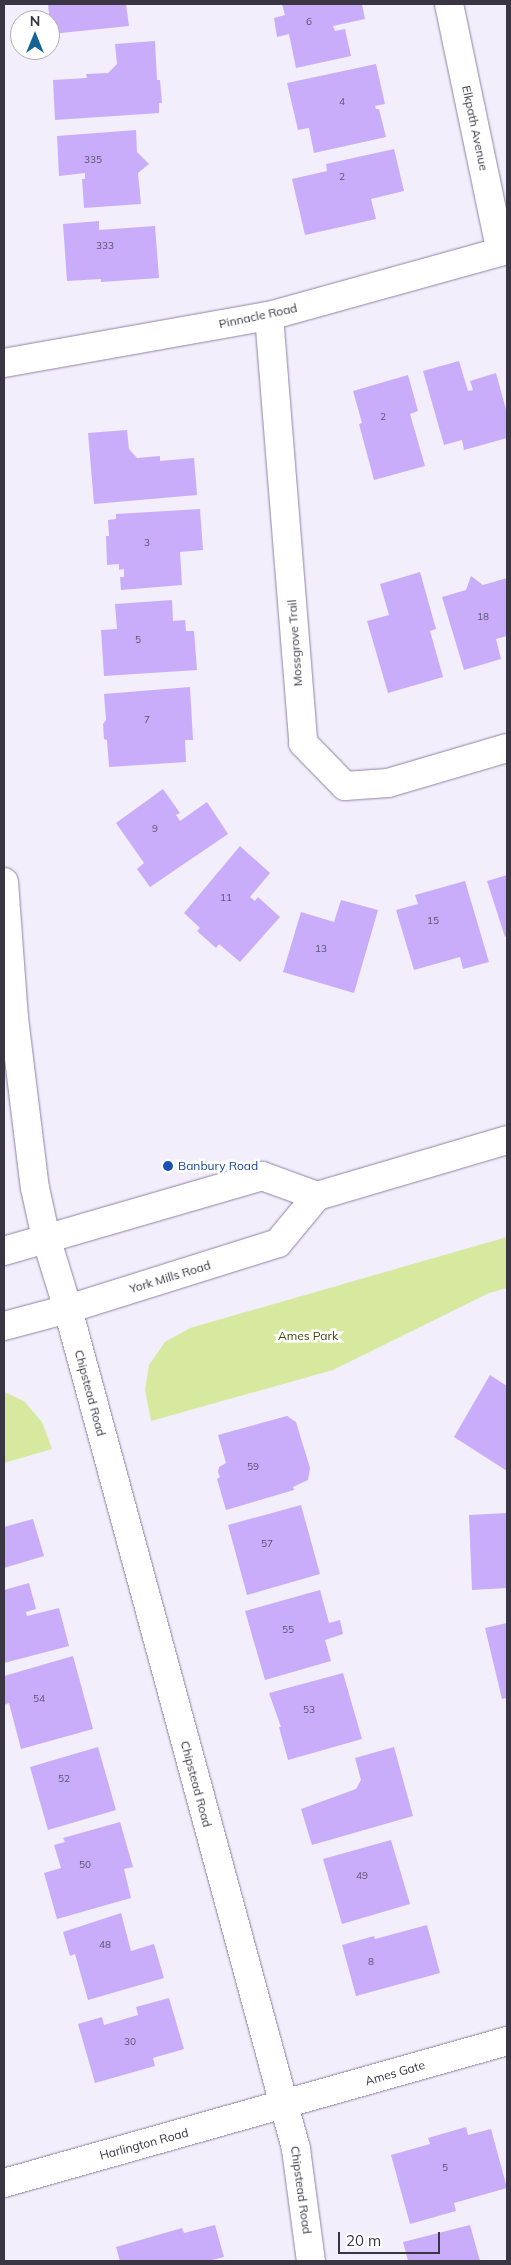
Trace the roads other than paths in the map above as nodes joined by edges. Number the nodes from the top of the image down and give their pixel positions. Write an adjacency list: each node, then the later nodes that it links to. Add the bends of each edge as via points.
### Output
1 (449, 4): 2 (street, Elkpath Avenue)
2 (504, 251): 3 (street, Pinnacle Road)
3 (269, 316): 4 (street, Pinnacle Road); 5 (street, Mossgrove Trail, via 303,743 346,786 388,783)
4 (4, 362)
5 (507, 748)
6 (4, 882): 9 (street, via 14,1018 35,1188)
7 (507, 1140): 8 (street)
8 (317, 1196): 9 (street, via 262,1176); 11 (street, York Mills Road, via 278,1243)
9 (46, 1238): 10 (street); 11 (street, Chipstead Road)
10 (4, 1252)
11 (68, 1309): 12 (street, York Mills Road); 14 (street, Chipstead Road)
12 (4, 1326)
13 (507, 2041): 14 (street, Ames Gate)
14 (283, 2103): 15 (street, Harlington Road); 16 (street, Chipstead Road, via 296,2149)
15 (4, 2183)
16 (311, 2261)

